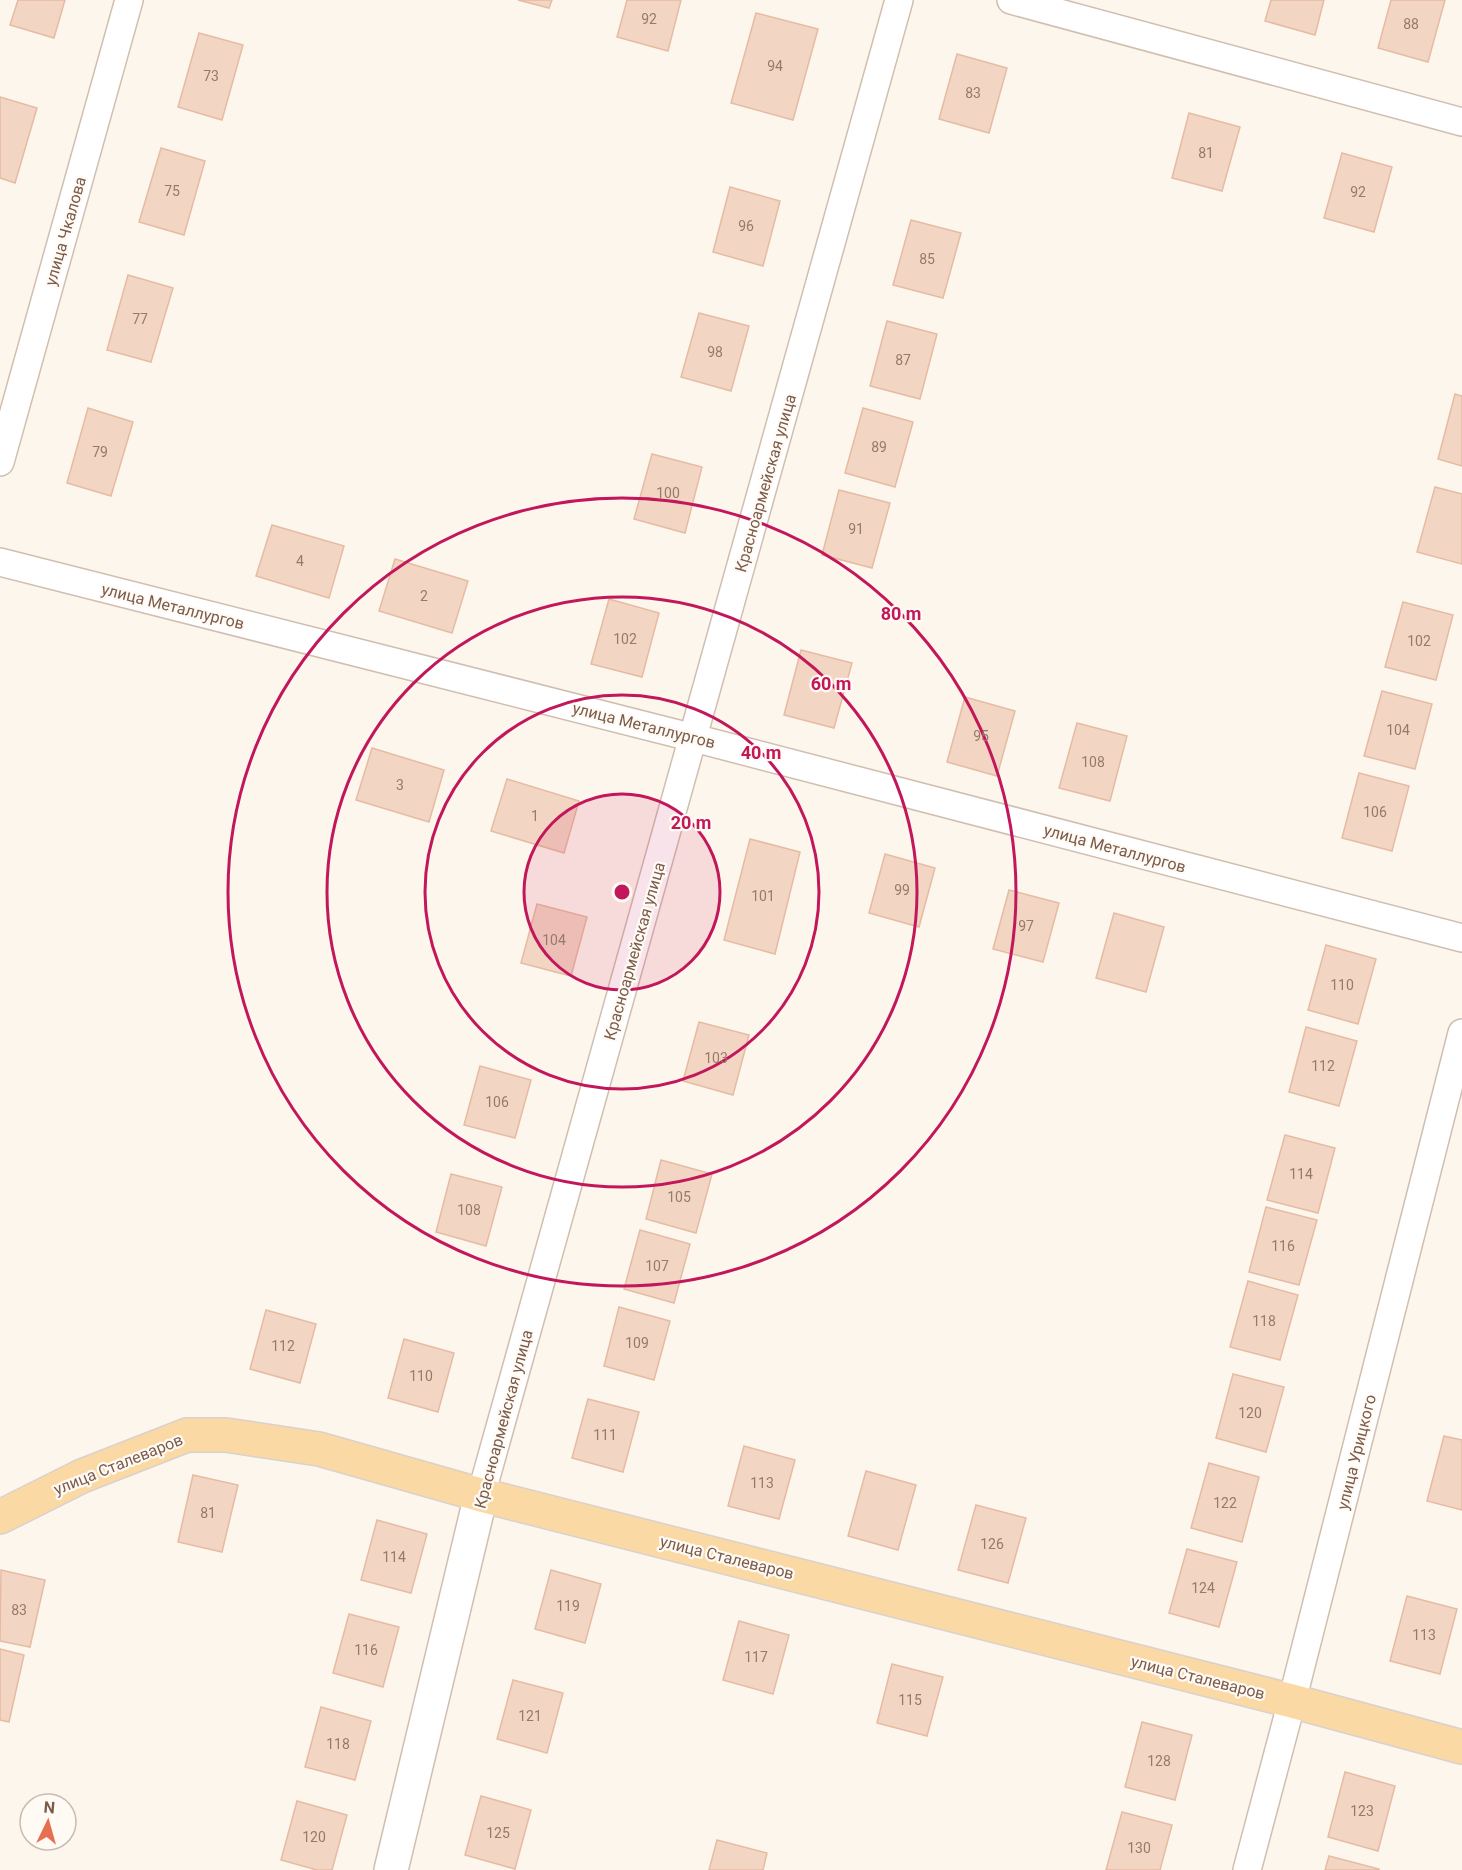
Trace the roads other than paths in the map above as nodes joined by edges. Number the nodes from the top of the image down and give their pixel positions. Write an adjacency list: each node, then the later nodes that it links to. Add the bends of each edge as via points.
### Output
1 (129, 0): 5 (street, улица Чкалова)
2 (898, 0): 7 (street, Красноармейская улица)
3 (1011, 0): 4 (street)
4 (1462, 122)
5 (0, 462)
6 (0, 562): 7 (street, улица Металлургов)
7 (694, 738): 8 (street, улица Металлургов); 10 (street, Красноармейская улица)
8 (1462, 938)
9 (1462, 1033): 12 (street, улица Урицкого)
10 (481, 1495): 11 (main road, улица Сталеваров, via 320,1449 226,1435 186,1435 82,1476); 12 (main road, улица Сталеваров); 14 (street, Красноармейская улица)
11 (0, 1517)
12 (1292, 1701): 13 (main road, улица Сталеваров); 15 (street, улица Урицкого)
13 (1462, 1747)
14 (396, 1869)
15 (1246, 1870)

